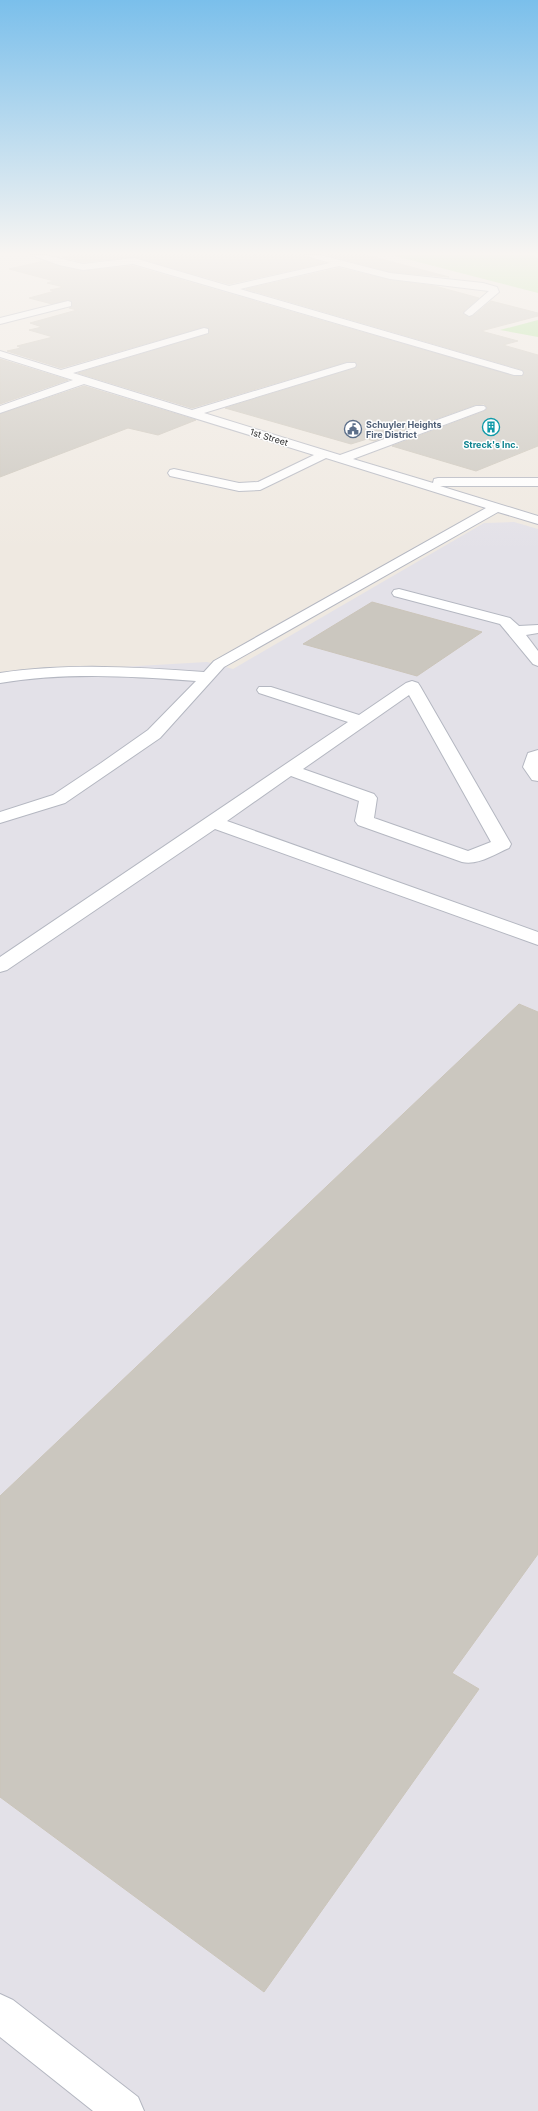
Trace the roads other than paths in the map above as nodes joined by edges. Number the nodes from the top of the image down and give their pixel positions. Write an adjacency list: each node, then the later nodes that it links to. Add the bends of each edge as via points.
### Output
1 (0, 354): 6 (street, 1st Street)
2 (127, 354): 6 (street)
3 (454, 354): 5 (street)
4 (351, 365): 10 (street)
5 (518, 372)
6 (61, 373): 7 (street, 1st Street)
7 (84, 380): 9 (street); 10 (street, 1st Street)
8 (480, 408): 12 (street)
9 (0, 410)
10 (193, 413): 11 (street, 1st Street)
11 (325, 454): 12 (street, 1st Street); 13 (street, via 260,486 239,487)
12 (341, 459): 14 (street, 1st Street)
13 (174, 473)
14 (417, 482): 15 (street); 16 (street, 1st Street)
15 (538, 482)
16 (497, 507): 17 (street, 1st Street); 22 (street, via 219,664)
17 (538, 520)
18 (399, 592): 20 (street, via 505,620)
19 (538, 629): 20 (street)
20 (515, 631): 21 (street)
21 (538, 661)
22 (206, 677): 23 (street, via 77,671); 29 (street, via 154,734 107,767 60,799)
23 (0, 678)
24 (265, 690): 25 (street)
25 (362, 721): 27 (street); 27 (street, via 412,686 502,844 469,858 364,821 368,798)
26 (538, 755): 28 (street, via 534,757 532,767)
27 (290, 770): 30 (street)
28 (538, 776)
29 (0, 818)
30 (213, 822): 31 (street); 32 (street)
31 (538, 939)
32 (0, 966)
33 (0, 2013): 34 (street)
34 (124, 2111)

